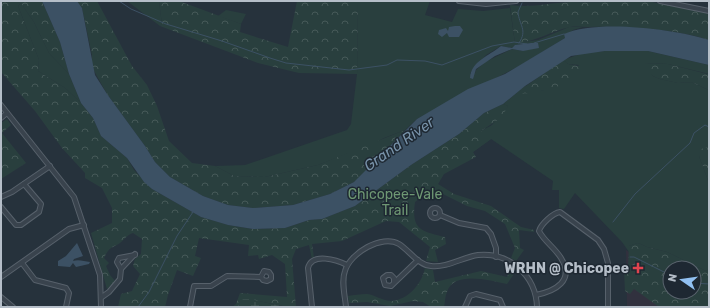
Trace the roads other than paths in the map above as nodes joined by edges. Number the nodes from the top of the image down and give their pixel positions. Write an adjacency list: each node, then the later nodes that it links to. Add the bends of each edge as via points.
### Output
1 (459, 1): 2 (street, via 486,4)
2 (516, 1)
3 (660, 1): 4 (street)
4 (709, 11)
5 (1, 105): 6 (street)
6 (7, 113): 7 (street); 8 (street)
7 (1, 118)
8 (50, 166): 9 (street); 13 (street, via 74,196)
9 (24, 184): 10 (street); 11 (street, via 41,204 40,212 16,226)
10 (1, 197)
11 (1, 207)
12 (440, 215): 14 (street, via 459,223 486,228 496,248)
13 (84, 225): 16 (street, via 70,230); 24 (street, via 100,275)
14 (496, 257): 15 (street, via 479,255 435,266 428,266); 22 (street, via 510,262 524,272)
15 (418, 260): 17 (street, via 399,244 387,241 354,256); 21 (street)
16 (22, 263): 19 (street); 26 (street, via 35,280 66,288 69,293)
17 (347, 265): 29 (street, via 331,259 314,260 310,263 308,268); 30 (street, via 344,278)
18 (122, 269): 24 (street, via 120,279)
19 (1, 277)
20 (261, 277): 28 (street, via 227,276 211,286 194,286)
21 (394, 282)
22 (536, 295): 33 (street); 34 (street, via 557,288 564,278 565,269 561,258 539,231 554,214 560,212 598,240 604,250 608,263)
23 (1, 296): 25 (street)
24 (102, 297): 27 (street)
25 (13, 307)
26 (66, 307)
27 (101, 307)
28 (190, 307)
29 (312, 307)
30 (346, 307)
31 (465, 307): 32 (street, via 470,296 476,294 500,300)
32 (503, 307)
33 (537, 307)
34 (608, 307)

